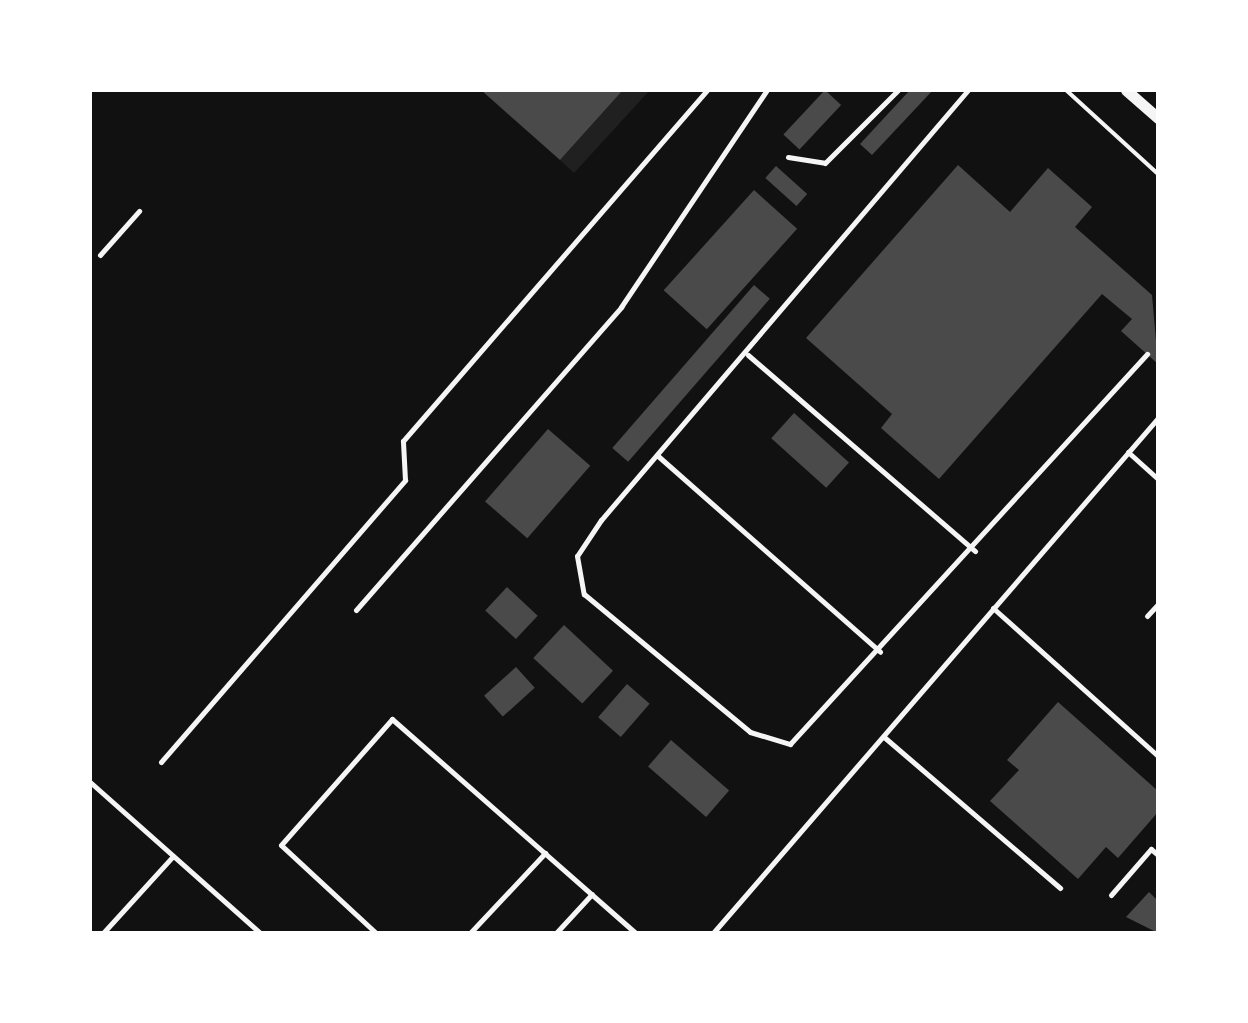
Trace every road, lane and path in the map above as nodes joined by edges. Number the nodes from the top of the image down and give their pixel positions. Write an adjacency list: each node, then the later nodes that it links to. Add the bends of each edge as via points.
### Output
1 (707, 90): 26 (lane, via 403,441 405,480)
2 (767, 90): 21 (lane, via 620,307)
3 (898, 90): 8 (lane, via 825,163)
4 (1066, 90): 9 (path)
5 (1126, 90): 7 (street)
6 (966, 91): 12 (lane)
7 (1158, 118)
8 (788, 157)
9 (1158, 174)
10 (139, 211): 11 (lane)
11 (100, 255)
12 (748, 354): 16 (lane); 18 (lane)
13 (1147, 354): 18 (lane)
14 (1158, 418): 15 (lane)
15 (1128, 452): 17 (lane); 20 (lane)
16 (658, 456): 23 (lane); 23 (lane, via 577,556 584,594 750,732 790,744)
17 (1158, 478)
18 (975, 551): 23 (lane)
19 (1158, 604): 22 (lane)
20 (994, 608): 24 (lane); 25 (lane)
21 (356, 610)
22 (1147, 616)
23 (882, 653)
24 (883, 736): 31 (lane); 40 (lane)
25 (1158, 756)
26 (161, 762)
27 (90, 782): 30 (lane)
28 (545, 853): 32 (lane); 36 (lane, via 392,719 281,845); 37 (lane)
29 (1158, 855): 33 (lane, via 1152,849)
30 (173, 856): 34 (lane); 35 (lane)
31 (1060, 888)
32 (592, 894): 38 (lane); 39 (lane)
33 (1111, 895)
34 (103, 933)
35 (260, 933)
36 (376, 933)
37 (470, 933)
38 (556, 933)
39 (636, 933)
40 (713, 933)

